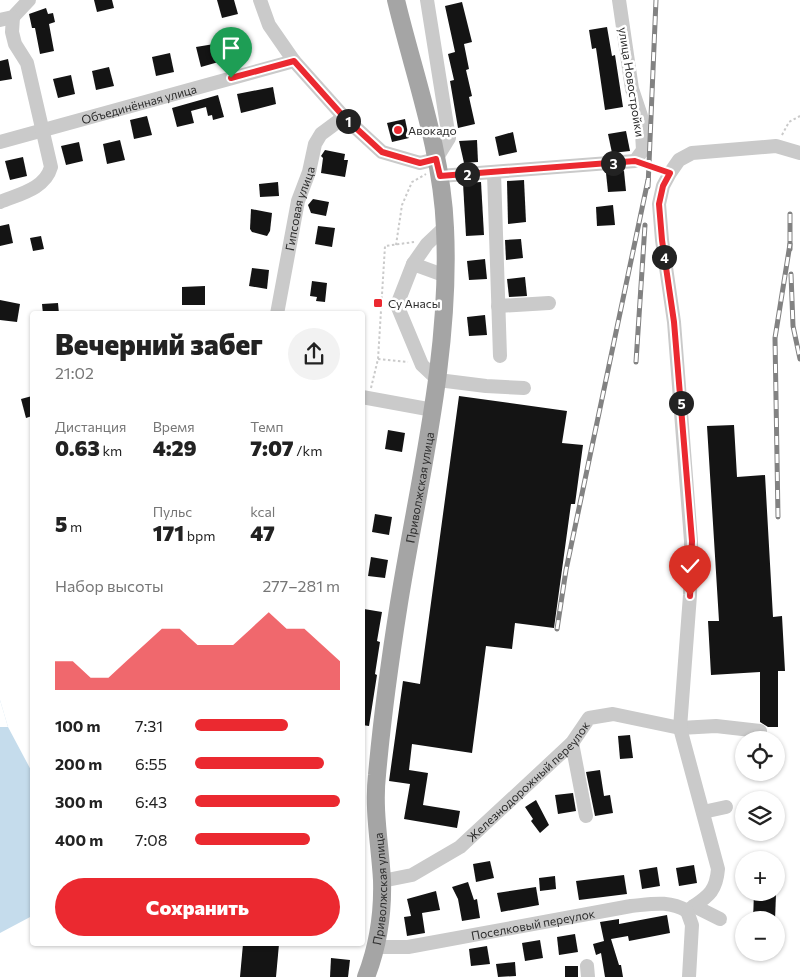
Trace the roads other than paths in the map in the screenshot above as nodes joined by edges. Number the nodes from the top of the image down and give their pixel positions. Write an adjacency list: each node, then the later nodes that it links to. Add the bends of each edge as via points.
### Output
1 (28, 0): 6 (street)
2 (260, 0): 7 (street, via 269,25)
3 (396, 0): 12 (main road, Приволжская улица)
4 (427, 0): 12 (street, via 449,138)
5 (619, 0): 13 (street, улица Новостройки, via 643,150 635,161)
6 (7, 18): 9 (street, via 15,44 27,63)
7 (294, 61): 8 (street); 9 (street, Объединённая улица)
8 (344, 117): 12 (street, via 382,152); 20 (street, Гипсовая улица, via 321,134 315,144 298,201)
9 (42, 129): 10 (street, Объединённая улица); 14 (street, via 51,167 48,178)
10 (0, 142)
11 (800, 153): 26 (street, via 776,146 692,153 679,160 670,173 659,204 674,322 692,541)
12 (435, 169): 13 (street); 15 (main road, Приволжская улица)
13 (494, 173): 19 (street)
14 (0, 202)
15 (445, 227): 16 (street); 17 (main road, Приволжская улица)
16 (413, 264): 17 (street); 22 (street, via 397,305 422,365)
17 (446, 276): 22 (main road, Приволжская улица)
18 (549, 303): 19 (street)
19 (498, 306): 21 (street)
20 (278, 311)
21 (500, 356)
22 (438, 380): 23 (street); 25 (main road, Приволжская улица)
23 (524, 388)
24 (365, 398): 25 (street)
25 (433, 410): 32 (main road, Приволжская улица, via 399,604 377,778)
26 (680, 728): 27 (street, Железнодорожный переулок, via 716,726); 28 (street, Железнодорожный переулок, via 614,714 589,718); 30 (street)
27 (760, 731)
28 (572, 743): 31 (street); 32 (street, Железнодорожный переулок, via 460,847 412,875)
29 (726, 807): 30 (street)
30 (703, 812): 33 (street, via 718,870 717,882 713,892)
31 (586, 816)
32 (382, 881): 35 (main road, Приволжская улица)
33 (691, 908): 34 (street, Поселковый переулок); 35 (street, Поселковый переулок, via 664,902 631,906 408,947); 37 (street)
34 (720, 919)
35 (376, 947): 36 (main road, Приволжская улица)
36 (366, 977)
37 (688, 977)

